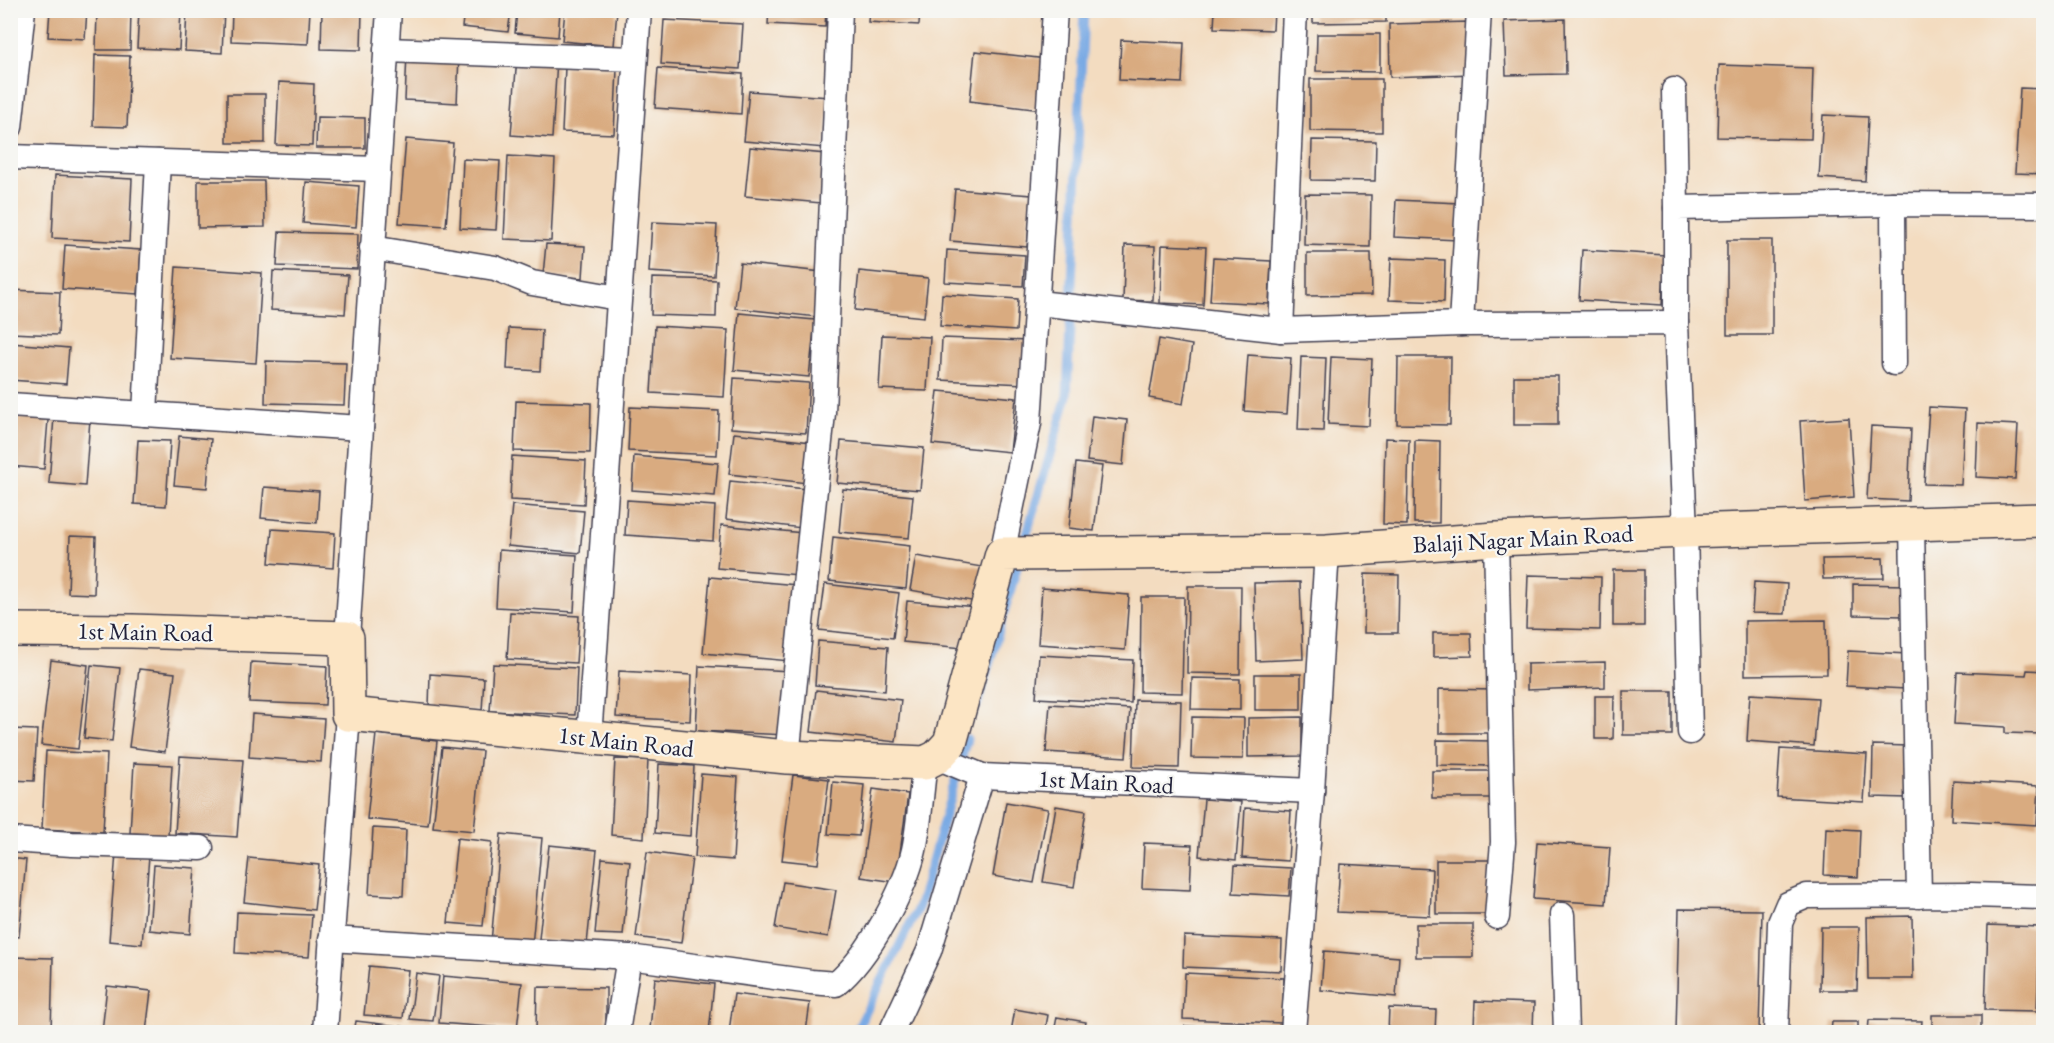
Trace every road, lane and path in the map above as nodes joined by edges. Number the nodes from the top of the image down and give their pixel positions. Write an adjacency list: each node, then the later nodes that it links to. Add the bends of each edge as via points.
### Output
1 (23, 10): 11 (street)
2 (389, 10): 8 (street)
3 (639, 10): 9 (street)
4 (840, 10): 39 (street, via 823,413)
5 (1056, 10): 20 (street)
6 (1294, 10): 23 (street)
7 (1479, 10): 22 (street)
8 (386, 50): 9 (street); 14 (street)
9 (635, 59): 19 (street)
10 (1674, 90): 17 (street)
11 (10, 127)
12 (10, 157): 13 (street)
13 (158, 162): 14 (street); 26 (street)
14 (378, 169): 18 (street)
15 (1893, 204): 16 (street); 17 (street); 24 (street)
16 (2043, 204)
17 (1676, 208): 21 (street)
18 (372, 248): 19 (street, via 495,268 532,284); 27 (street)
19 (618, 298): 38 (street)
20 (1045, 303): 23 (street); 33 (street, via 1029,423)
21 (1676, 323): 22 (street); 30 (street)
22 (1461, 324): 23 (street)
23 (1281, 330)
24 (1894, 363)
25 (10, 405): 26 (street)
26 (145, 414): 27 (street)
27 (361, 428): 35 (street)
28 (2043, 520): 29 (main road, Balaji Nagar Main Road)
29 (1912, 525): 30 (main road, Balaji Nagar Main Road); 44 (street)
30 (1685, 531): 31 (main road, Balaji Nagar Main Road); 37 (street)
31 (1496, 539): 32 (main road, Balaji Nagar Main Road); 47 (street, via 1503,842)
32 (1327, 551): 33 (main road, Balaji Nagar Main Road); 41 (street)
33 (1004, 554): 40 (main road, via 950,743)
34 (10, 630): 35 (main road, 1st Main Road)
35 (347, 638): 36 (main road)
36 (348, 714): 38 (main road, 1st Main Road); 48 (street)
37 (1690, 732)
38 (589, 738): 39 (main road, 1st Main Road)
39 (787, 757): 40 (main road, 1st Main Road)
40 (953, 766): 41 (street, 1st Main Road); 49 (street, via 900,890 864,954 836,984); 52 (street, via 929,951)
41 (1312, 791): 53 (street)
42 (10, 840): 43 (street)
43 (201, 848)
44 (1919, 896): 45 (street); 55 (street, via 1807,896 1788,904 1780,923)
45 (2043, 897)
46 (1562, 915): 54 (street)
47 (1497, 917)
48 (331, 939): 49 (street); 50 (street)
49 (629, 957): 51 (street)
50 (325, 1032)
51 (617, 1032)
52 (891, 1032)
53 (1293, 1032)
54 (1566, 1032)
55 (1776, 1032)

